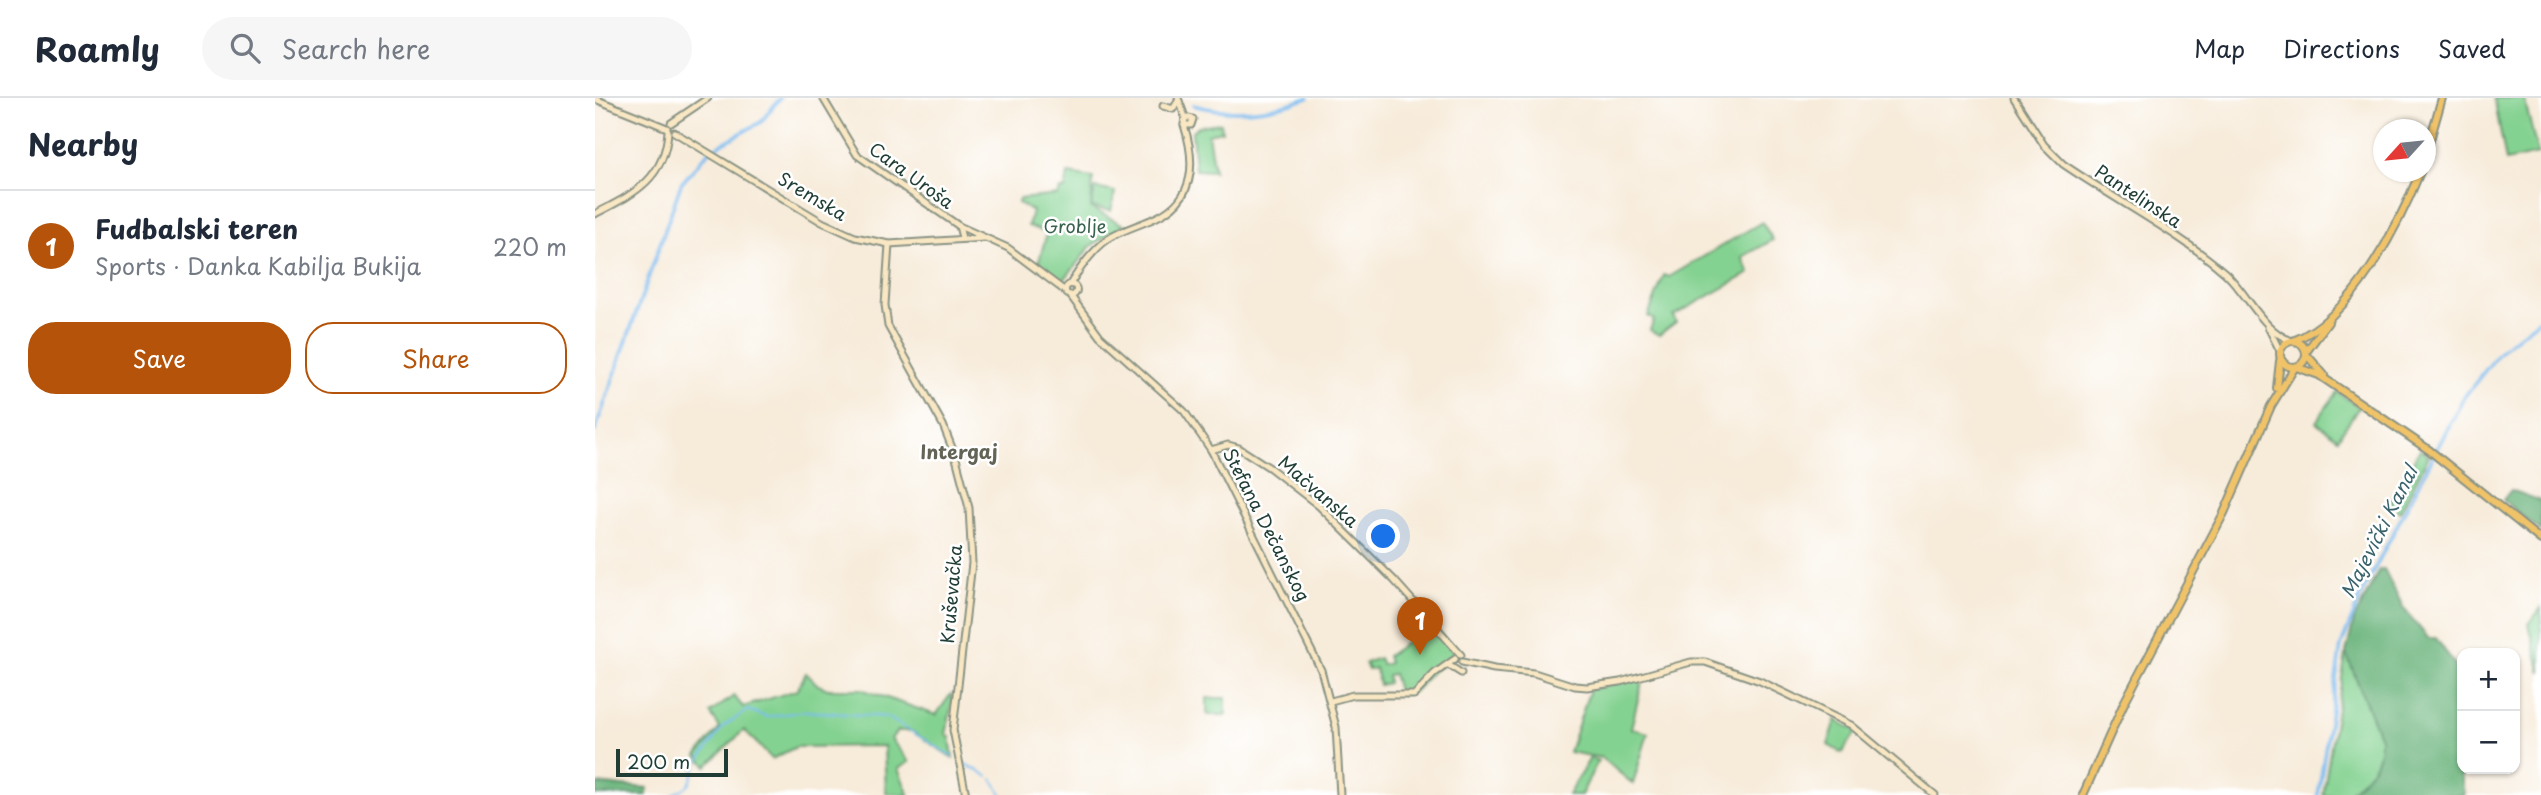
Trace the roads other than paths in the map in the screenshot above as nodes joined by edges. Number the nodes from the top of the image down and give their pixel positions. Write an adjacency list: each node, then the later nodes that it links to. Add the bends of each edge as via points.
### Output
1 (708, 98): 9 (main road)
2 (823, 98): 12 (main road, Cara Uroša, via 857,155)
3 (2014, 98): 19 (main road, Pantelinska, via 2044,145 2063,164 2212,262)
4 (2442, 98): 8 (main road)
5 (595, 99): 9 (main road, Sremska)
6 (1178, 101): 7 (main road, via 1173,109); 16 (main road, via 1187,116 1192,170 1179,200 1161,215 1107,240 1080,269)
7 (1163, 106)
8 (2436, 119)
9 (672, 129): 11 (main road, via 645,186); 15 (main road, Sremska, via 821,222 855,237)
10 (2415, 182): 17 (main road, via 2388,238)
11 (595, 214)
12 (959, 226): 13 (main road, Cara Uroša); 14 (main road)
13 (962, 238): 14 (main road, Sremska); 15 (main road, Sremska)
14 (985, 238): 16 (main road, Stefana Dečanskog)
15 (889, 244): 33 (main road, Kruševačka, via 888,326 943,425 969,508 972,563 953,730)
16 (1071, 289): 18 (main road, Stefana Dečanskog)
17 (2341, 304): 21 (main road, via 2317,328); 22 (main road)
18 (1080, 310): 20 (main road); 27 (main road, Stefana Dečanskog, via 1102,338 1179,406)
19 (2257, 310): 21 (main road, via 2277,334); 23 (main road)
20 (1069, 311)
21 (2292, 341): 22 (main road, via 2303,345); 23 (main road, via 2284,344)
22 (2306, 353): 24 (main road); 25 (main road)
23 (2280, 355): 24 (main road, via 2286,366); 26 (main road, via 2280,379)
24 (2296, 367): 25 (main road, via 2311,370); 26 (main road)
25 (2338, 388): 28 (main road, via 2439,456)
26 (2271, 406): 36 (main road, via 2224,513 2124,703)
27 (1212, 450): 29 (main road, Mačvanska, via 1228,445 1238,448 1304,494 1394,580 1453,643); 32 (main road, Stefana Dečanskog, via 1308,640)
28 (2541, 540)
29 (1459, 659): 30 (main road); 35 (main road, via 1587,687 1691,662 1705,663 1760,681 1851,725)
30 (1448, 667): 31 (main road); 32 (main road, via 1434,673 1412,696 1353,695)
31 (1461, 673)
32 (1331, 701): 34 (main road, Stefana Dečanskog)
33 (966, 795)
34 (1340, 795)
35 (1935, 795)
36 (2084, 795)

